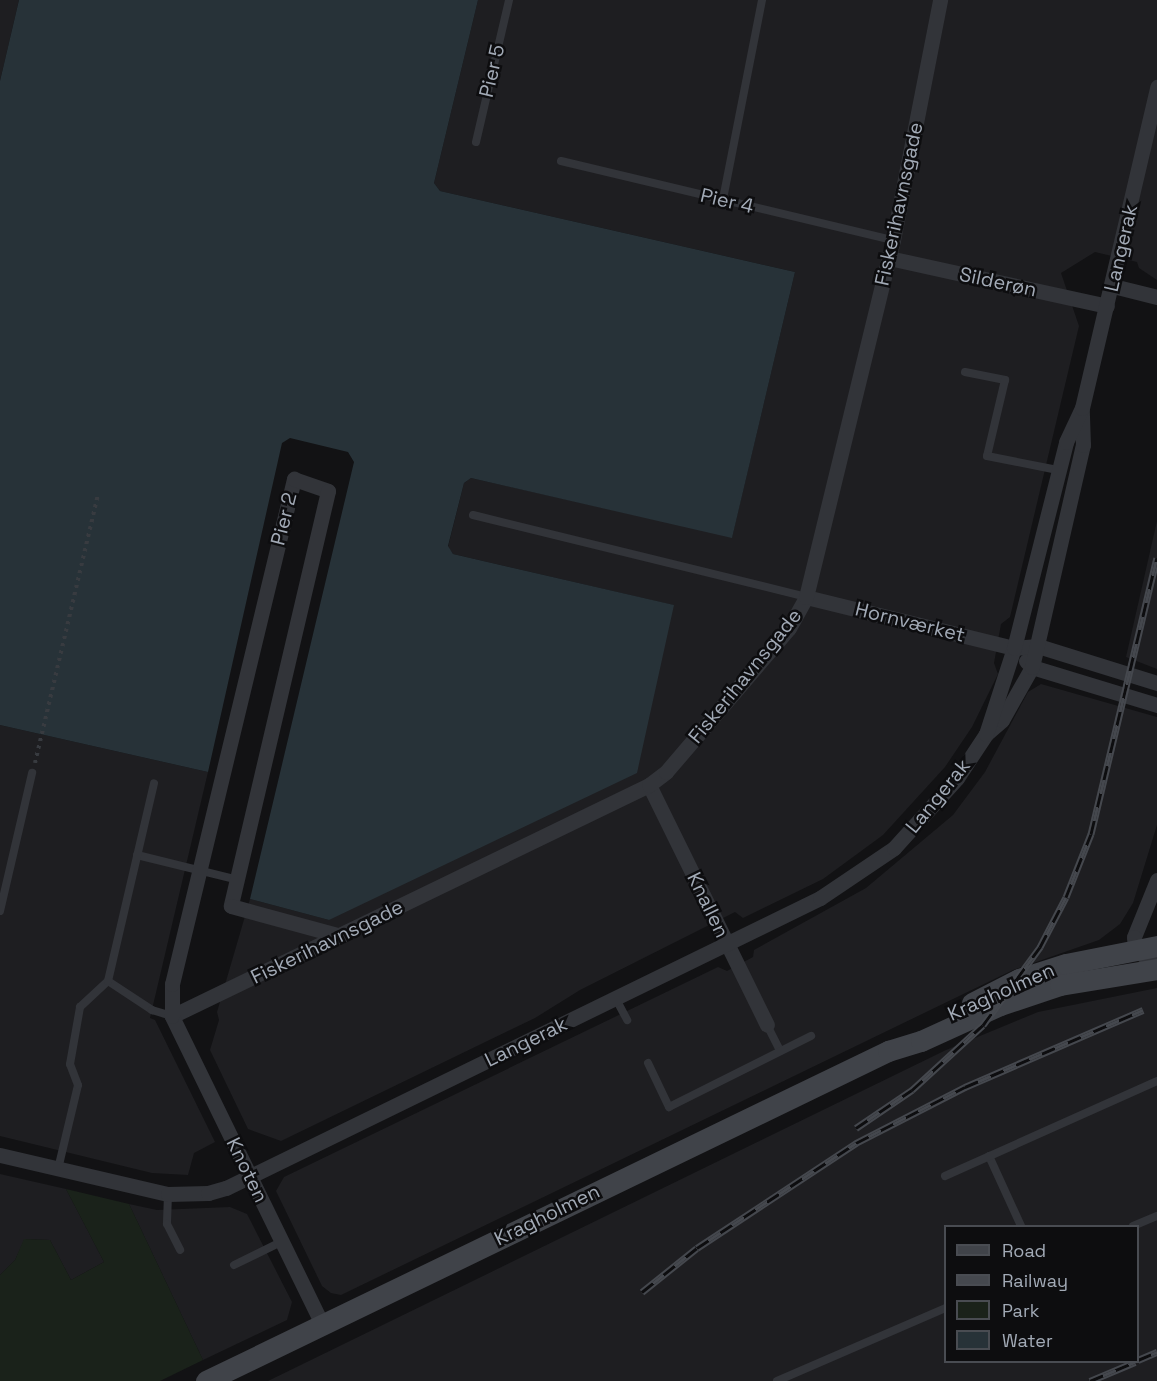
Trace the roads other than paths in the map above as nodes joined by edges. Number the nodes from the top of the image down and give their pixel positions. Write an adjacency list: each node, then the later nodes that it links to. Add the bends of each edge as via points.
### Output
1 (509, 0): 5 (lane, Pier 5)
2 (762, 0): 7 (lane)
3 (940, 0): 8 (street, Fiskerihavnsgade)
4 (1157, 87): 10 (street, Langerak)
5 (476, 142)
6 (561, 161): 7 (lane, Pier 4)
7 (723, 200): 8 (lane, Pier 4)
8 (893, 240): 9 (street, Fiskerihavnsgade)
9 (889, 258): 12 (street, Silderøn); 17 (street, Fiskerihavnsgade)
10 (1113, 286): 11 (street); 12 (street, Langerak)
11 (1157, 297)
12 (1107, 306): 14 (street, Langerak)
13 (965, 372): 15 (lane, via 1005,380 987,456)
14 (1082, 408): 15 (street, Langerak); 18 (street, Langerak, via 1083,445)
15 (1058, 470): 19 (street, Langerak)
16 (473, 515): 17 (lane)
17 (806, 597): 19 (street, Hornværket); 26 (street, Fiskerihavnsgade, via 789,628 674,763)
18 (1038, 646): 19 (street, Hornværket); 20 (street, Langerak); 21 (street, Hornværket)
19 (1014, 648): 20 (street); 23 (street, Langerak)
20 (1032, 667): 22 (street); 23 (street, Langerak, via 1002,720)
21 (1157, 683)
22 (1157, 705)
23 (986, 734): 33 (street, Langerak, via 957,778 894,848 820,898)
24 (32, 773): 31 (lane)
25 (154, 783): 27 (lane)
26 (650, 784): 32 (street, Fiskerihavnsgade); 33 (street, Knallen)
27 (137, 855): 28 (lane); 37 (lane)
28 (199, 871): 29 (lane); 29 (street, Pier 2, via 294,479 328,491); 39 (street, Pier 2, via 172,984)
29 (238, 880): 32 (street, Pier 2, via 231,906)
30 (1157, 880): 35 (street, via 1136,930)
31 (0, 911)
32 (341, 936): 39 (street, Fiskerihavnsgade)
33 (728, 945): 38 (street, Langerak); 41 (street, Knallen)
34 (1157, 946): 35 (street, Kragholmen)
35 (1135, 948): 36 (street); 44 (street, Kragholmen, via 1066,963 1019,979 915,1031)
36 (1157, 968): 44 (street, Kragholmen, via 1060,985)
37 (108, 981): 39 (lane, via 152,1010); 49 (lane, via 80,1007 70,1064 78,1085)
38 (616, 999): 40 (lane); 50 (street, Langerak)
39 (172, 1016): 50 (street, Knoten)
40 (627, 1020)
41 (767, 1025): 43 (lane)
42 (811, 1036): 43 (lane)
43 (780, 1051): 45 (lane, via 669,1107)
44 (888, 1051): 60 (street, Kragholmen)
45 (648, 1063)
46 (1157, 1082): 48 (lane)
47 (0, 1155): 49 (street, Langerak)
48 (989, 1156): 51 (lane); 54 (lane)
49 (58, 1169): 52 (street, Langerak)
50 (250, 1176): 52 (street, Langerak, via 208,1193); 56 (street, Knoten)
51 (945, 1176)
52 (168, 1194): 57 (lane, via 167,1224)
53 (1157, 1216): 55 (lane)
54 (1020, 1225)
55 (1137, 1225)
56 (281, 1242): 58 (lane); 60 (street, Knoten)
57 (180, 1250)
58 (234, 1265)
59 (944, 1308): 62 (lane)
60 (322, 1324): 61 (street, Kragholmen)
61 (206, 1381)
62 (777, 1381)

